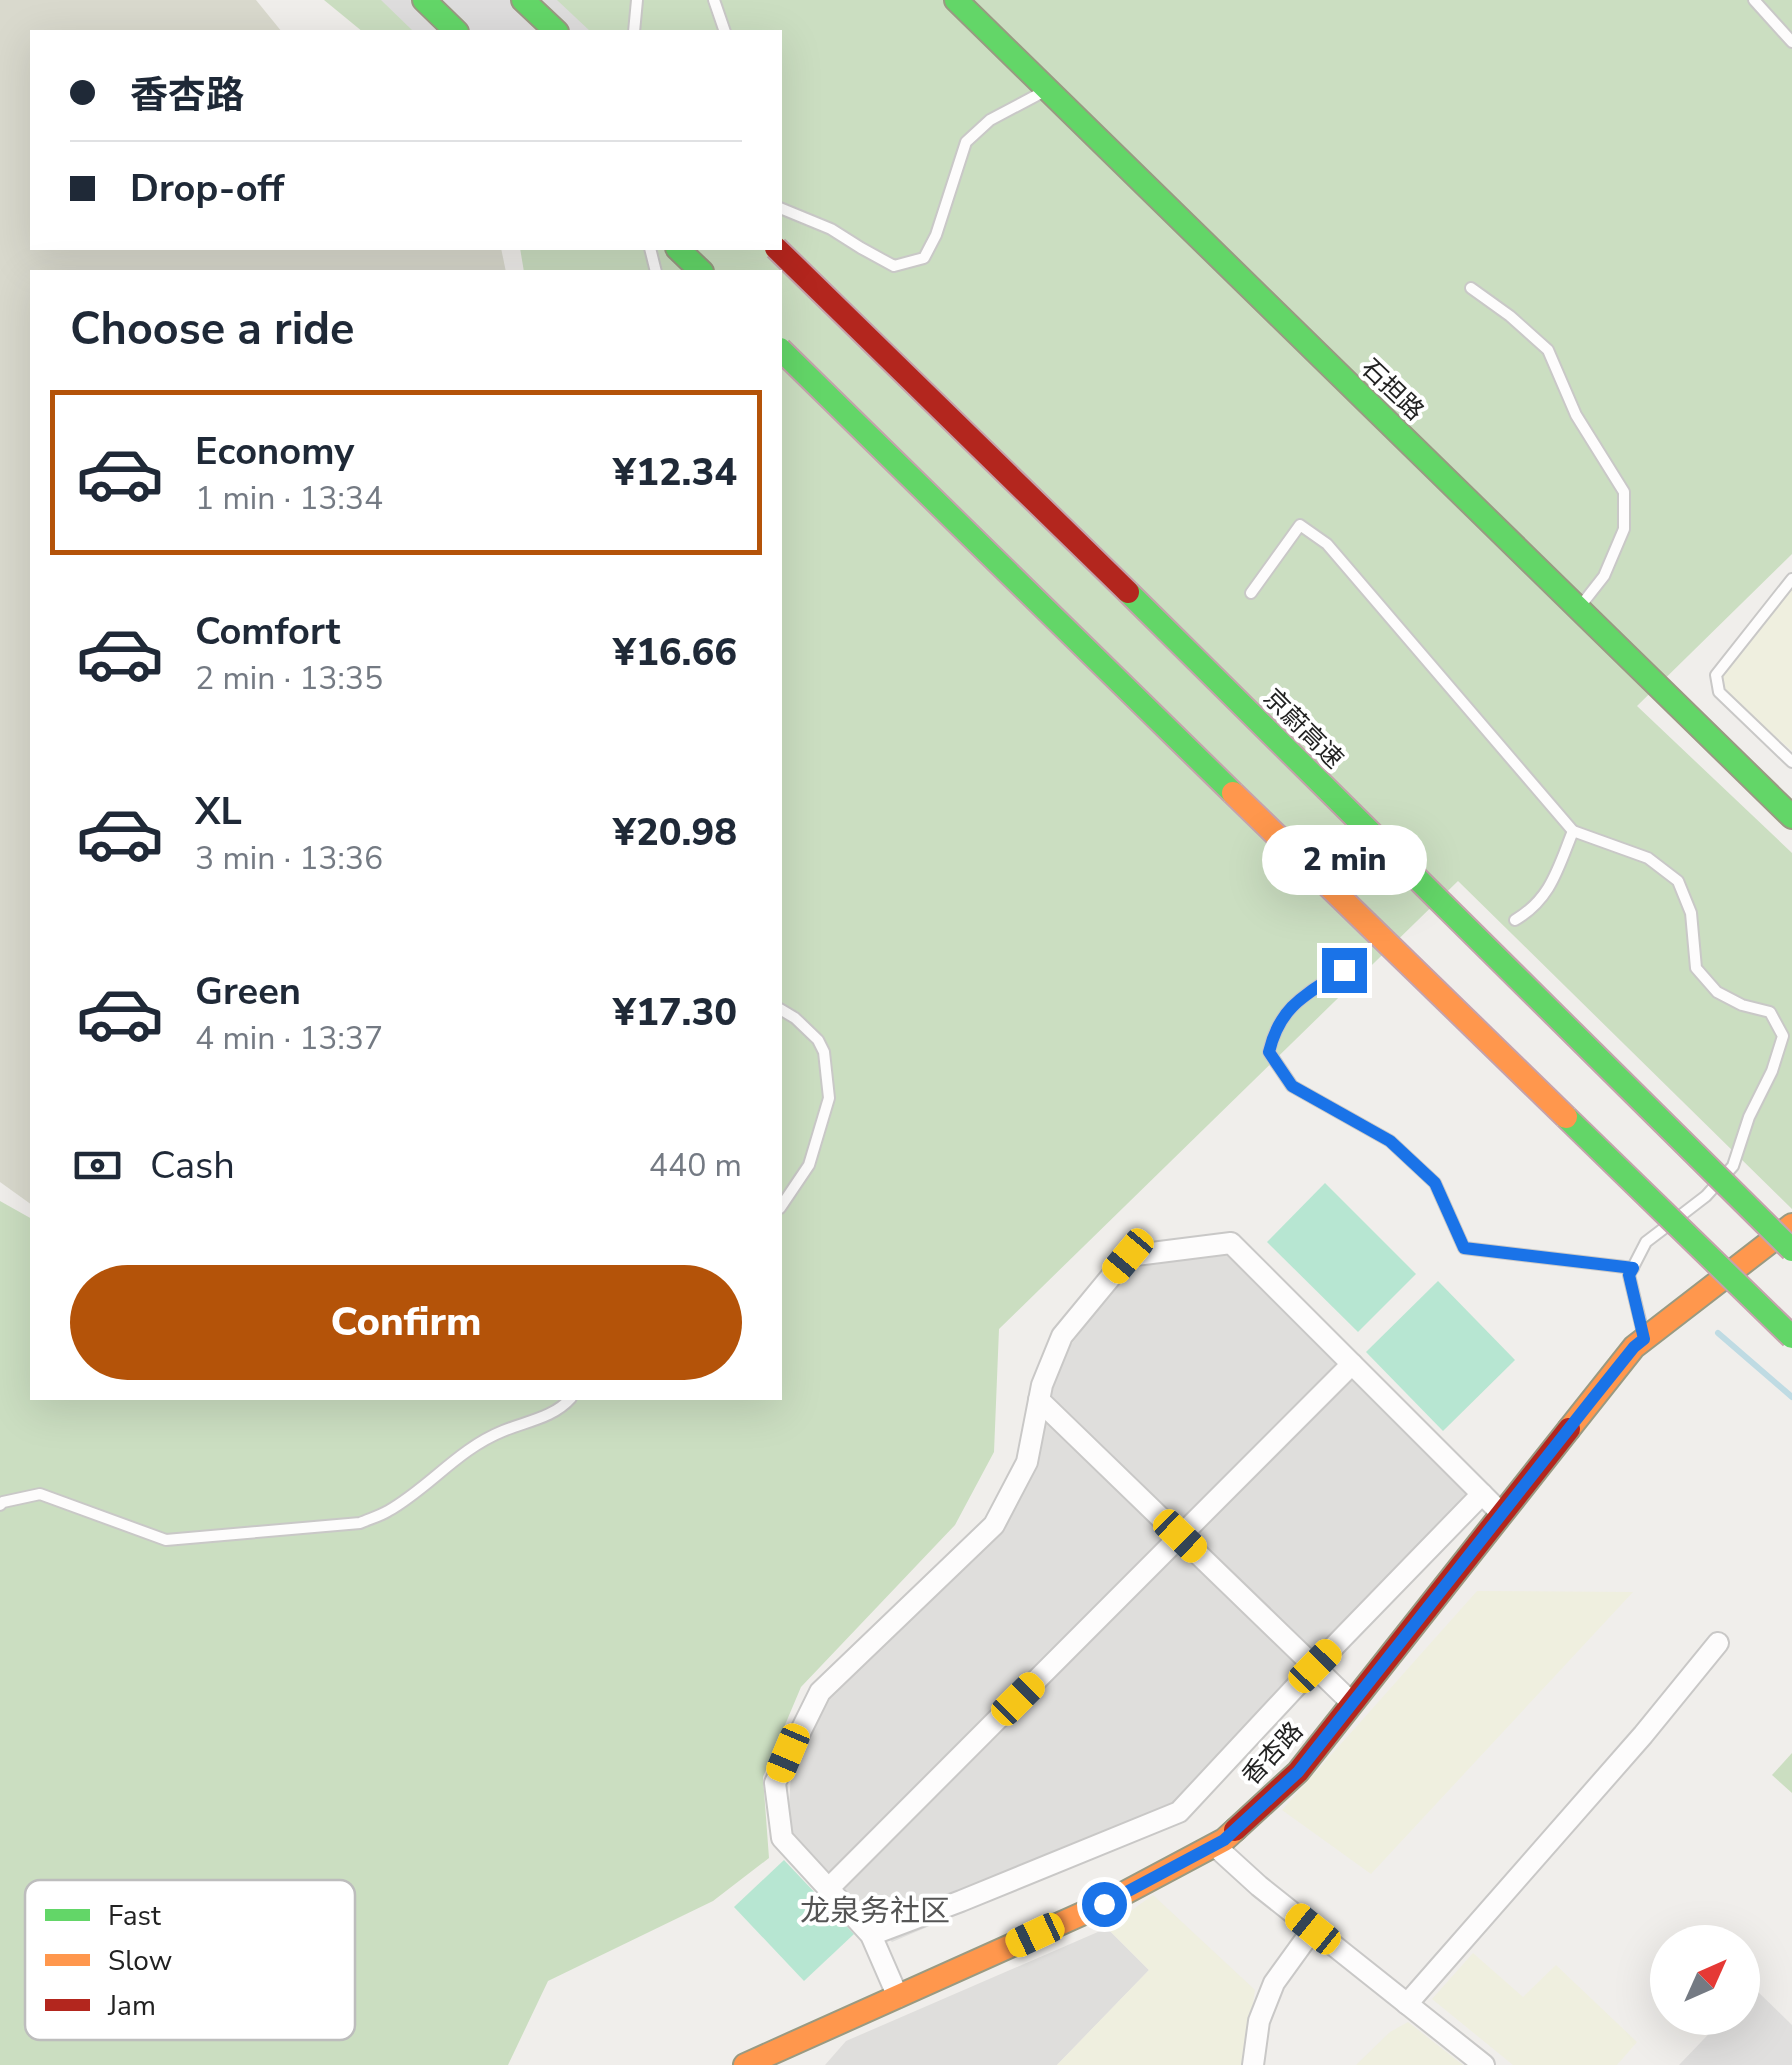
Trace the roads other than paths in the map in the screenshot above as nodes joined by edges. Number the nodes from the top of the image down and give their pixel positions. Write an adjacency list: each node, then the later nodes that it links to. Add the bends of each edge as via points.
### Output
1 (424, 0): 7 (main road)
2 (523, 0): 8 (main road)
3 (637, 0): 9 (lane)
4 (714, 0): 10 (lane)
5 (956, 0): 12 (main road, 石担路)
6 (1754, 0): 11 (lane)
7 (455, 30)
8 (554, 30)
9 (634, 30)
10 (724, 30)
11 (1792, 42)
12 (1047, 90): 13 (lane, via 990,120 966,142 924,258 894,266); 21 (main road, 石担路)
13 (782, 209)
14 (679, 250): 16 (main road)
15 (778, 250): 30 (main road, 京蔚高速, bridge)
16 (700, 270)
17 (1471, 288): 21 (lane, via 1548,350 1576,415 1624,492 1624,528 1604,576)
18 (782, 350): 32 (main road, bridge)
19 (1792, 579): 22 (lane, via 1716,676 1720,692)
20 (1251, 592): 24 (lane, via 1300,525 1327,544)
21 (1578, 608): 23 (main road, 石担路)
22 (1792, 762)
23 (1792, 817)
24 (1573, 831): 25 (lane, via 1553,881 1534,909); 31 (lane, via 1648,858 1678,881 1691,912 1696,968 1717,992 1770,1012 1783,1036 1732,1166 1706,1196 1646,1242)
25 (1515, 920)
26 (1344, 970): 31 (lane, via 1296,1001 1274,1030 1269,1052 1292,1086 1390,1141 1435,1183 1464,1248)
27 (782, 1010): 28 (lane, via 818,1040 829,1098 809,1165)
28 (782, 1205)
29 (1792, 1225): 33 (main road, 香杏路)
30 (1792, 1250)
31 (1633, 1268): 33 (lane, via 1629,1275)
32 (1792, 1337)
33 (1644, 1339): 39 (main road, 香杏路)
34 (1352, 1364): 36 (street, via 1231,1244 1128,1256 1062,1336); 37 (street); 40 (street)
35 (569, 1400): 38 (lane, via 464,1452 389,1510 360,1522 166,1540 40,1494)
36 (1039, 1400): 40 (street); 45 (street, via 1027,1462 994,1525 820,1692 775,1783 782,1838)
37 (1482, 1494): 39 (street); 42 (street)
38 (0, 1504)
39 (1502, 1513): 43 (main road, 香杏路)
40 (1180, 1536): 42 (street); 45 (street)
41 (1718, 1643): 49 (street)
42 (1315, 1666): 43 (street); 47 (street, via 1178,1812)
43 (1352, 1702): 44 (main road, 香杏路, via 1298,1772)
44 (1214, 1844): 46 (street); 48 (main road, 香杏路, via 1104,1904)
45 (828, 1888): 47 (street)
46 (1313, 1929): 49 (street); 51 (street, via 1274,1983 1259,2021)
47 (872, 1935): 48 (street)
48 (898, 1997): 50 (main road, 香杏路)
49 (1407, 2004): 52 (street)
50 (747, 2065)
51 (1253, 2065)
52 (1484, 2065)

